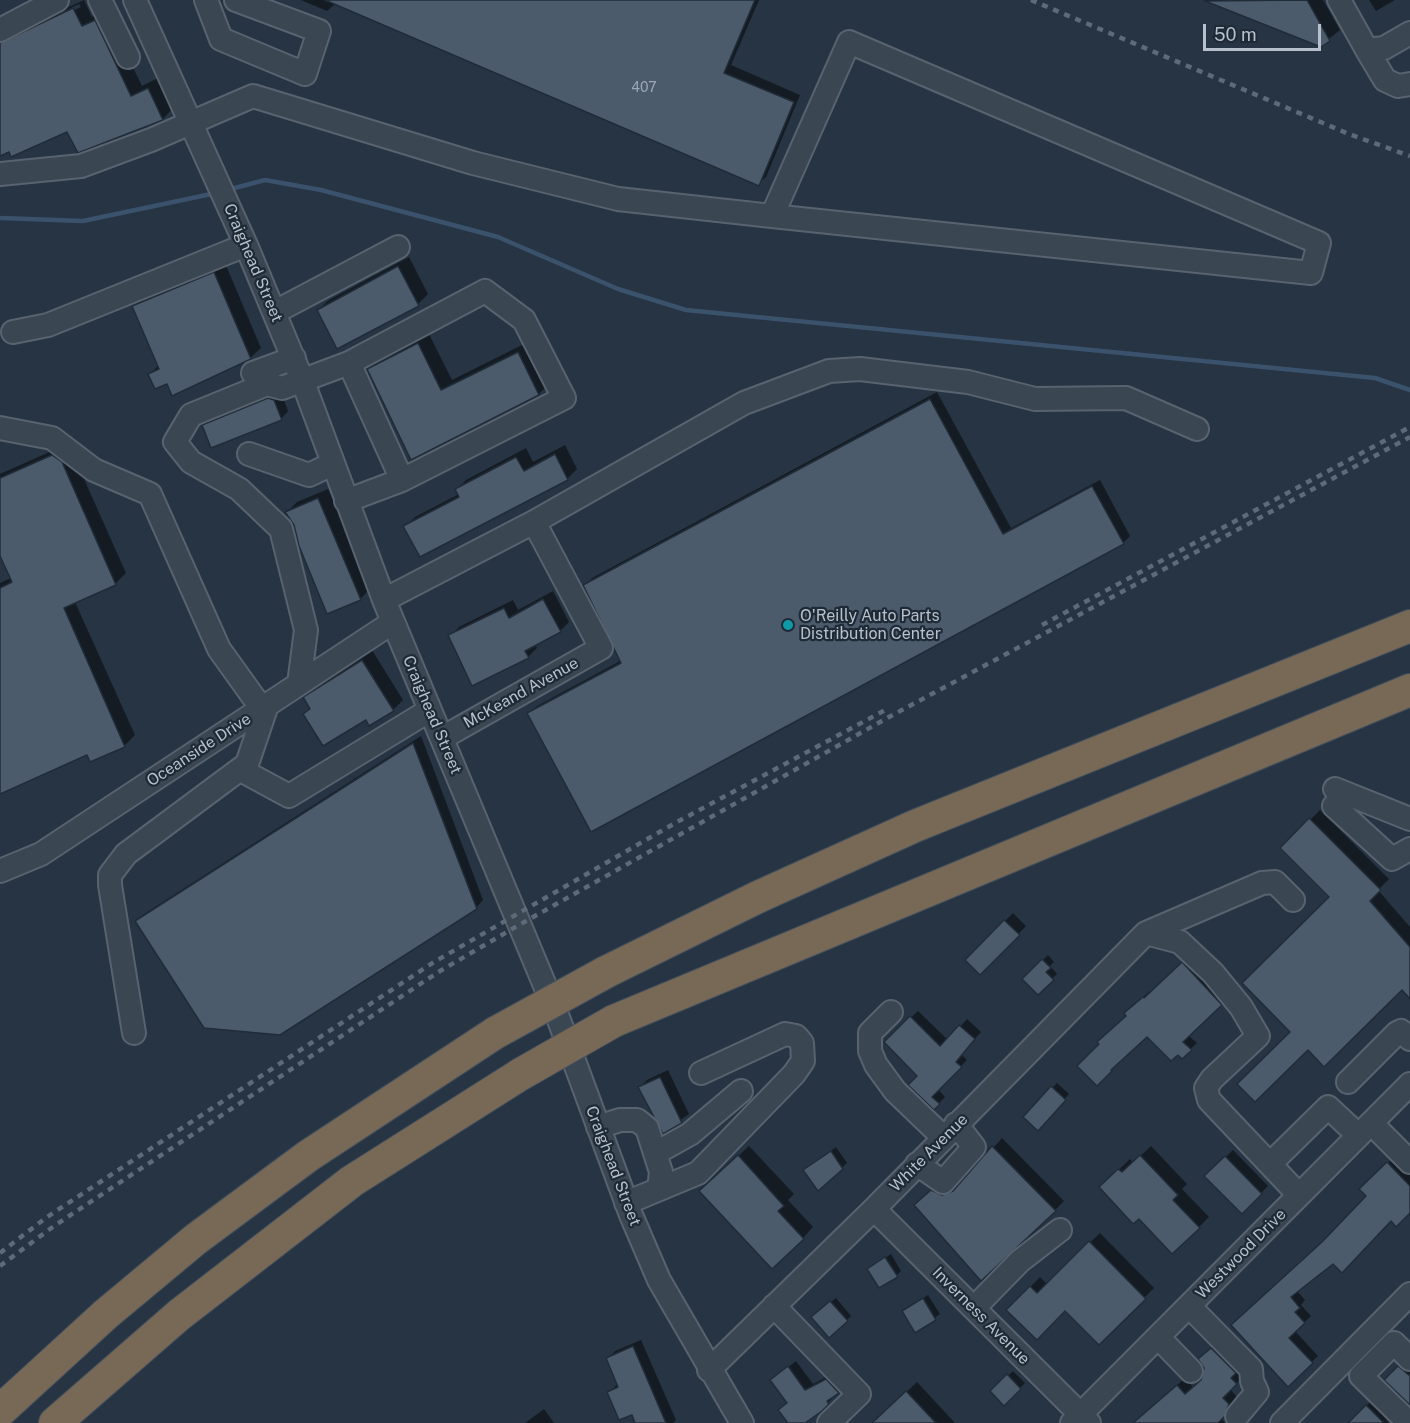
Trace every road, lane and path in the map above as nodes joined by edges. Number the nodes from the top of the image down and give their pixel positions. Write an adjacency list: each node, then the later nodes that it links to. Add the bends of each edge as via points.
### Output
1 (57, 0): 7 (street)
2 (100, 0): 10 (street)
3 (135, 0): 12 (street, Craighead Street)
4 (206, 0): 5 (street, via 221,39 305,74 319,31)
5 (236, 0)
6 (1339, 0): 9 (street)
7 (0, 30)
8 (1410, 33): 9 (street, via 1384,48)
9 (1367, 50): 11 (street, via 1385,80 1398,86)
10 (128, 57)
11 (1410, 84)
12 (195, 131): 13 (street, via 81,166); 14 (street, via 253,96 473,163 618,199); 15 (street, Craighead Street)
13 (0, 174)
14 (772, 216): 14 (street, via 849,42 1319,243 1311,273)
15 (244, 239): 17 (street, Craighead Street); 18 (street, via 48,325)
16 (398, 247): 17 (street)
17 (275, 312): 19 (street, Craighead Street)
18 (13, 332)
19 (294, 358): 21 (street); 22 (street, Craighead Street)
20 (349, 363): 22 (street); 27 (street); 27 (street, via 485,291 524,320 564,398)
21 (254, 374)
22 (303, 382): 26 (street, Craighead Street); 33 (street, via 282,388 267,384 191,415 175,442 191,462 239,489 281,529 306,630)
23 (0, 428): 35 (street, via 52,438 94,470 150,495 219,649)
24 (1197, 429): 29 (street, via 1125,398 1035,399 968,382 860,369 829,371 744,404)
25 (249, 454): 26 (street, via 309,476)
26 (332, 464): 28 (street, Craighead Street)
27 (402, 480): 28 (street)
28 (346, 501): 30 (street, Craighead Street)
29 (534, 522): 30 (street); 37 (street, McKeand Avenue, via 601,648)
30 (384, 600): 31 (street, Craighead Street)
31 (393, 622): 33 (street, Oceanside Drive); 36 (street, Craighead Street)
32 (1410, 626): 71 (highway, bridge, via 915,826 606,972 495,1034 308,1155 196,1239)
33 (299, 684): 35 (street, Oceanside Drive)
34 (1410, 690): 74 (highway, bridge, via 614,1021 520,1074 352,1180 179,1315)
35 (265, 707): 38 (street, via 251,758); 41 (street, Oceanside Drive, via 41,854)
36 (430, 710): 37 (street, Craighead Street); 38 (street, via 289,796)
37 (442, 738): 51 (street, Craighead Street, via 556,1012)
38 (241, 770): 45 (street, via 126,855 110,875)
39 (1410, 819): 40 (street, via 1335,798 1392,859)
40 (1410, 849)
41 (0, 871)
42 (1293, 900): 43 (street, via 1275,882 1262,883)
43 (1146, 933): 53 (street, White Avenue); 57 (street, via 1180,942 1213,973 1258,1035 1206,1088 1209,1100)
44 (891, 1012): 53 (street, via 870,1033 870,1051 876,1065 895,1091)
45 (134, 1033)
46 (1410, 1039): 48 (street, via 1401,1031 1397,1033)
47 (701, 1073): 58 (street, via 785,1034 796,1036 802,1043 803,1061 748,1123 698,1173)
48 (1348, 1082)
49 (1410, 1084): 52 (street, Westwood Drive)
50 (741, 1091): 54 (street, via 690,1134)
51 (598, 1127): 54 (street, via 620,1120 637,1120 647,1128); 60 (street, Craighead Street)
52 (1364, 1129): 55 (street); 57 (street, via 1328,1107); 59 (street, Westwood Drive)
53 (950, 1131): 56 (street, White Avenue); 56 (street, via 974,1147 944,1182)
54 (656, 1153): 58 (street, via 661,1172)
55 (1410, 1162)
56 (917, 1164): 61 (street, White Avenue)
57 (1269, 1164): 59 (street)
58 (659, 1189): 60 (street)
59 (1299, 1196): 65 (street, Westwood Drive)
60 (626, 1203): 69 (street, Craighead Street, via 659,1280)
61 (874, 1209): 64 (street, White Avenue); 66 (street, Inverness Avenue)
62 (1060, 1230): 66 (street, via 1020,1261)
63 (1410, 1294): 77 (street)
64 (774, 1306): 69 (street, White Avenue); 76 (street, via 859,1394)
65 (1189, 1306): 67 (street, Westwood Drive); 72 (street, via 1251,1369 1257,1392)
66 (974, 1308): 73 (street, Inverness Avenue)
67 (1158, 1337): 70 (street); 73 (street, Westwood Drive)
68 (1410, 1359): 78 (street, via 1394,1343 1361,1376)
69 (709, 1370): 75 (street, Craighead Street)
70 (1191, 1371)
71 (0, 1411)
72 (1237, 1416)
73 (1080, 1420)
74 (56, 1423)
75 (742, 1423)
76 (829, 1423)
77 (1282, 1423)
78 (1409, 1423)

